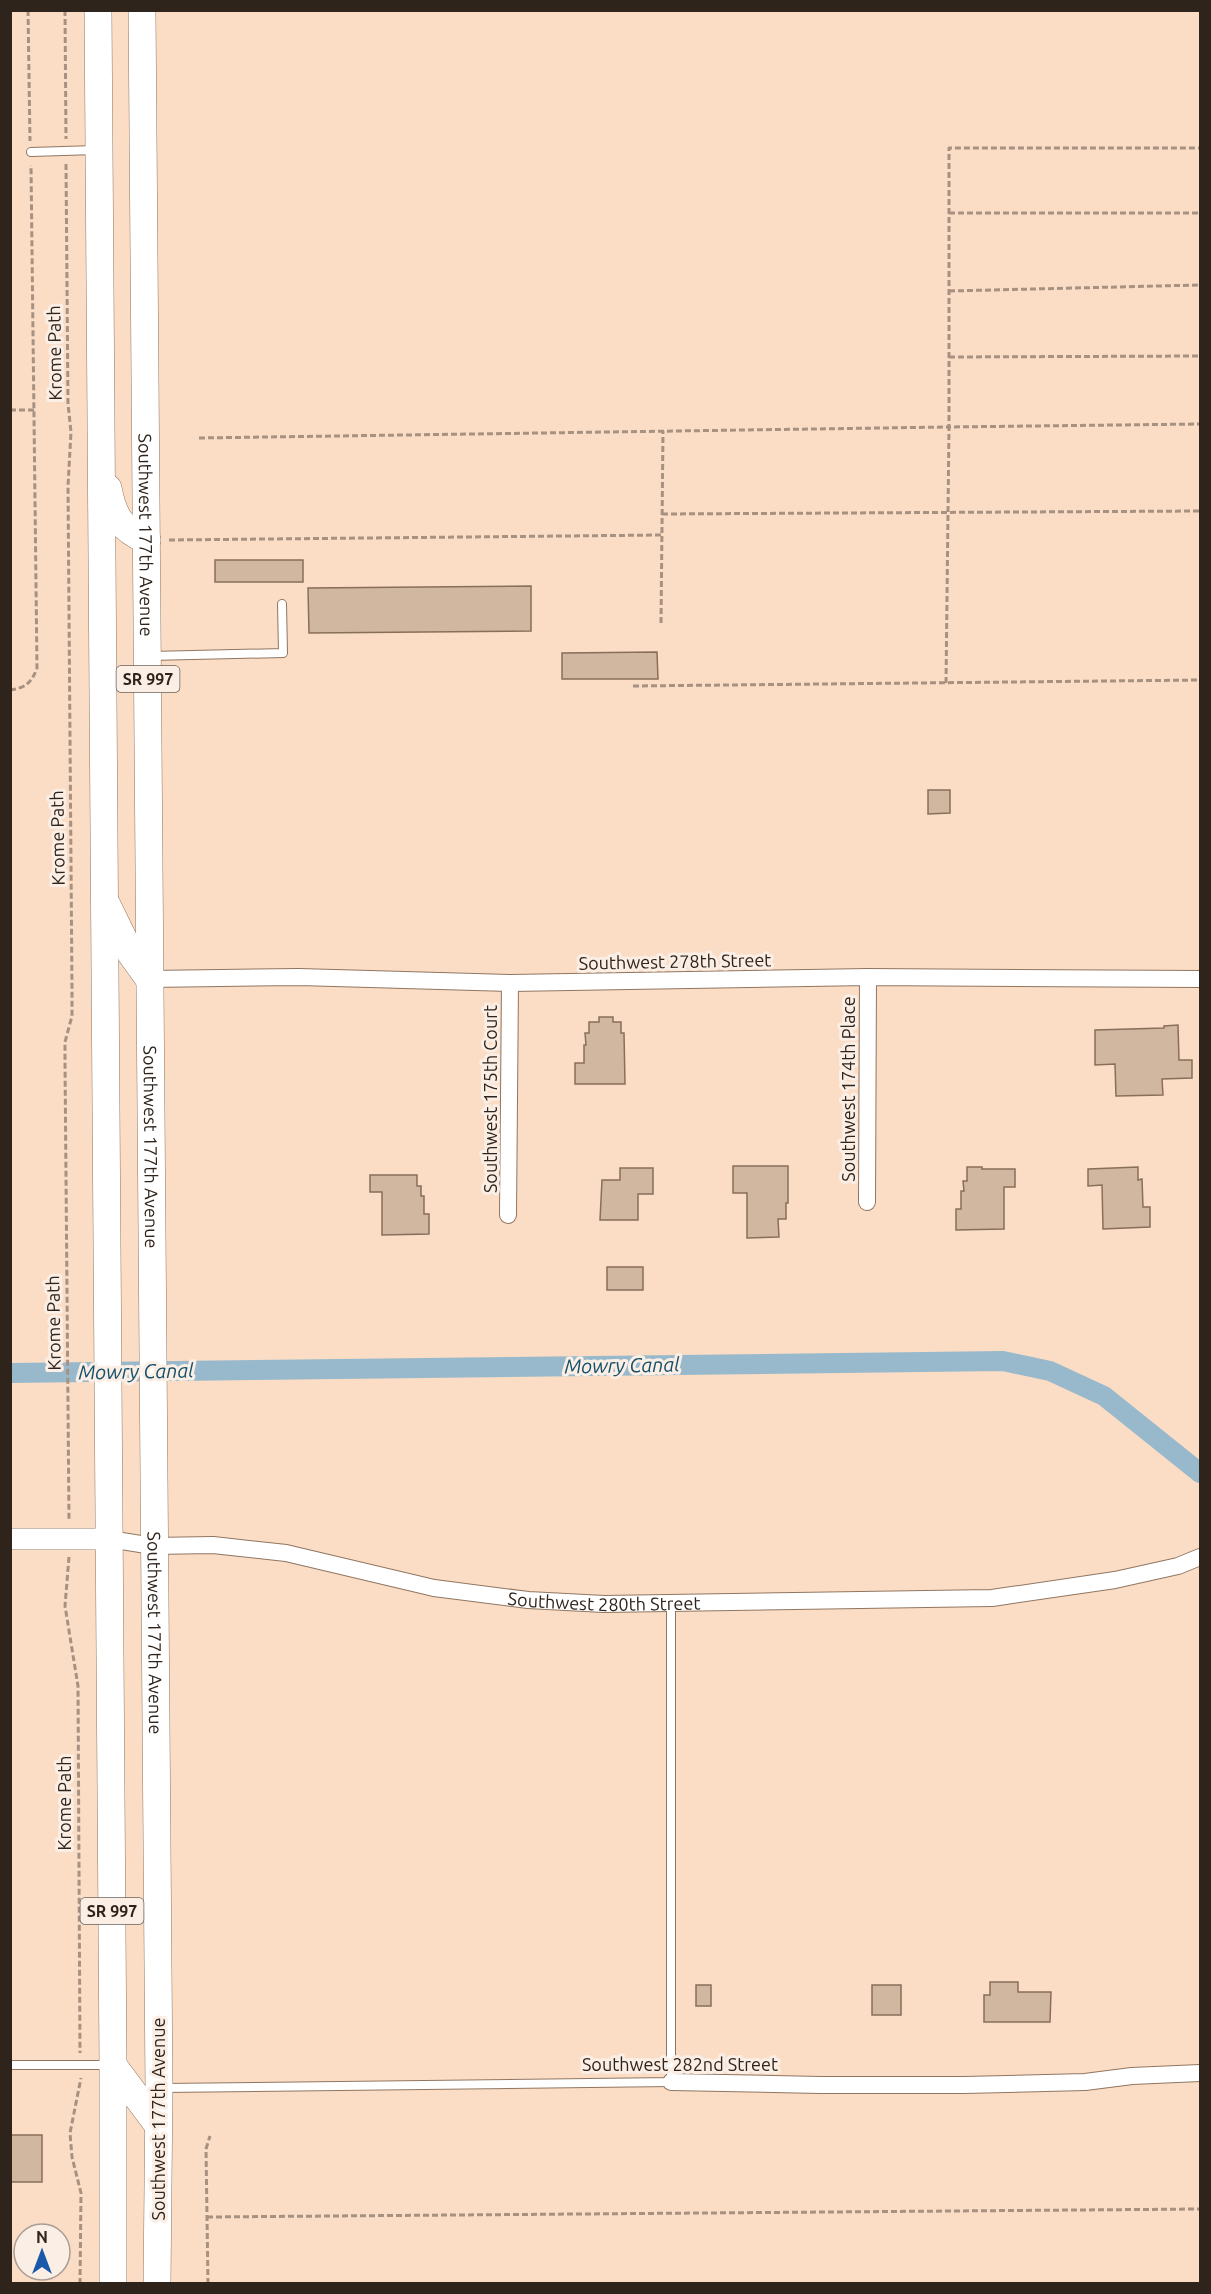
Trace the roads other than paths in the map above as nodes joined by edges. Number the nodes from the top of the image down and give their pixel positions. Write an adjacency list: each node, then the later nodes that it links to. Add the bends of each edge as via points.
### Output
1 (98, 10): 3 (highway, SR 997)
2 (142, 10): 6 (highway, Southwest 177th Avenue / SR 997)
3 (98, 150): 4 (lane); 5 (highway, SR 997)
4 (31, 152)
5 (100, 452): 6 (highway, via 117,519 131,534); 9 (highway, SR 997)
6 (147, 540): 8 (highway, Southwest 177th Avenue / SR 997)
7 (282, 604): 8 (lane, via 283,653)
8 (148, 656): 11 (highway, Southwest 177th Avenue / SR 997)
9 (104, 900): 11 (highway, via 131,954); 17 (highway, SR 997)
10 (868, 977): 12 (street, Southwest 278th Street); 13 (street, Southwest 278th Street); 14 (street, Southwest 174th Place)
11 (149, 979): 13 (street, Southwest 278th Street, via 300,977); 18 (highway, Southwest 177th Avenue / SR 997)
12 (1200, 979)
13 (510, 983): 15 (street, Southwest 175th Court)
14 (867, 1202)
15 (508, 1215)
16 (10, 1539): 17 (street, Southwest 280th Street)
17 (109, 1539): 18 (street, Southwest 280th Street); 22 (highway, SR 997)
18 (153, 1546): 20 (street, Southwest 280th Street, via 213,1545 286,1553 434,1588 528,1600); 25 (highway, Southwest 177th Avenue / SR 997)
19 (1200, 1557): 20 (street, Southwest 280th Street, via 1115,1580 992,1598)
20 (671, 1604): 24 (lane)
21 (10, 2065): 22 (lane)
22 (114, 2065): 26 (highway); 27 (highway, SR 997)
23 (1200, 2073): 24 (street, Southwest 282nd Street, via 1161,2073 1086,2082 986,2084)
24 (671, 2082): 25 (lane, Southwest 282nd Street)
25 (159, 2088): 26 (highway, Southwest 177th Avenue / SR 997)
26 (158, 2124): 28 (highway, Southwest 177th Avenue / SR 997)
27 (113, 2283)
28 (158, 2283)

